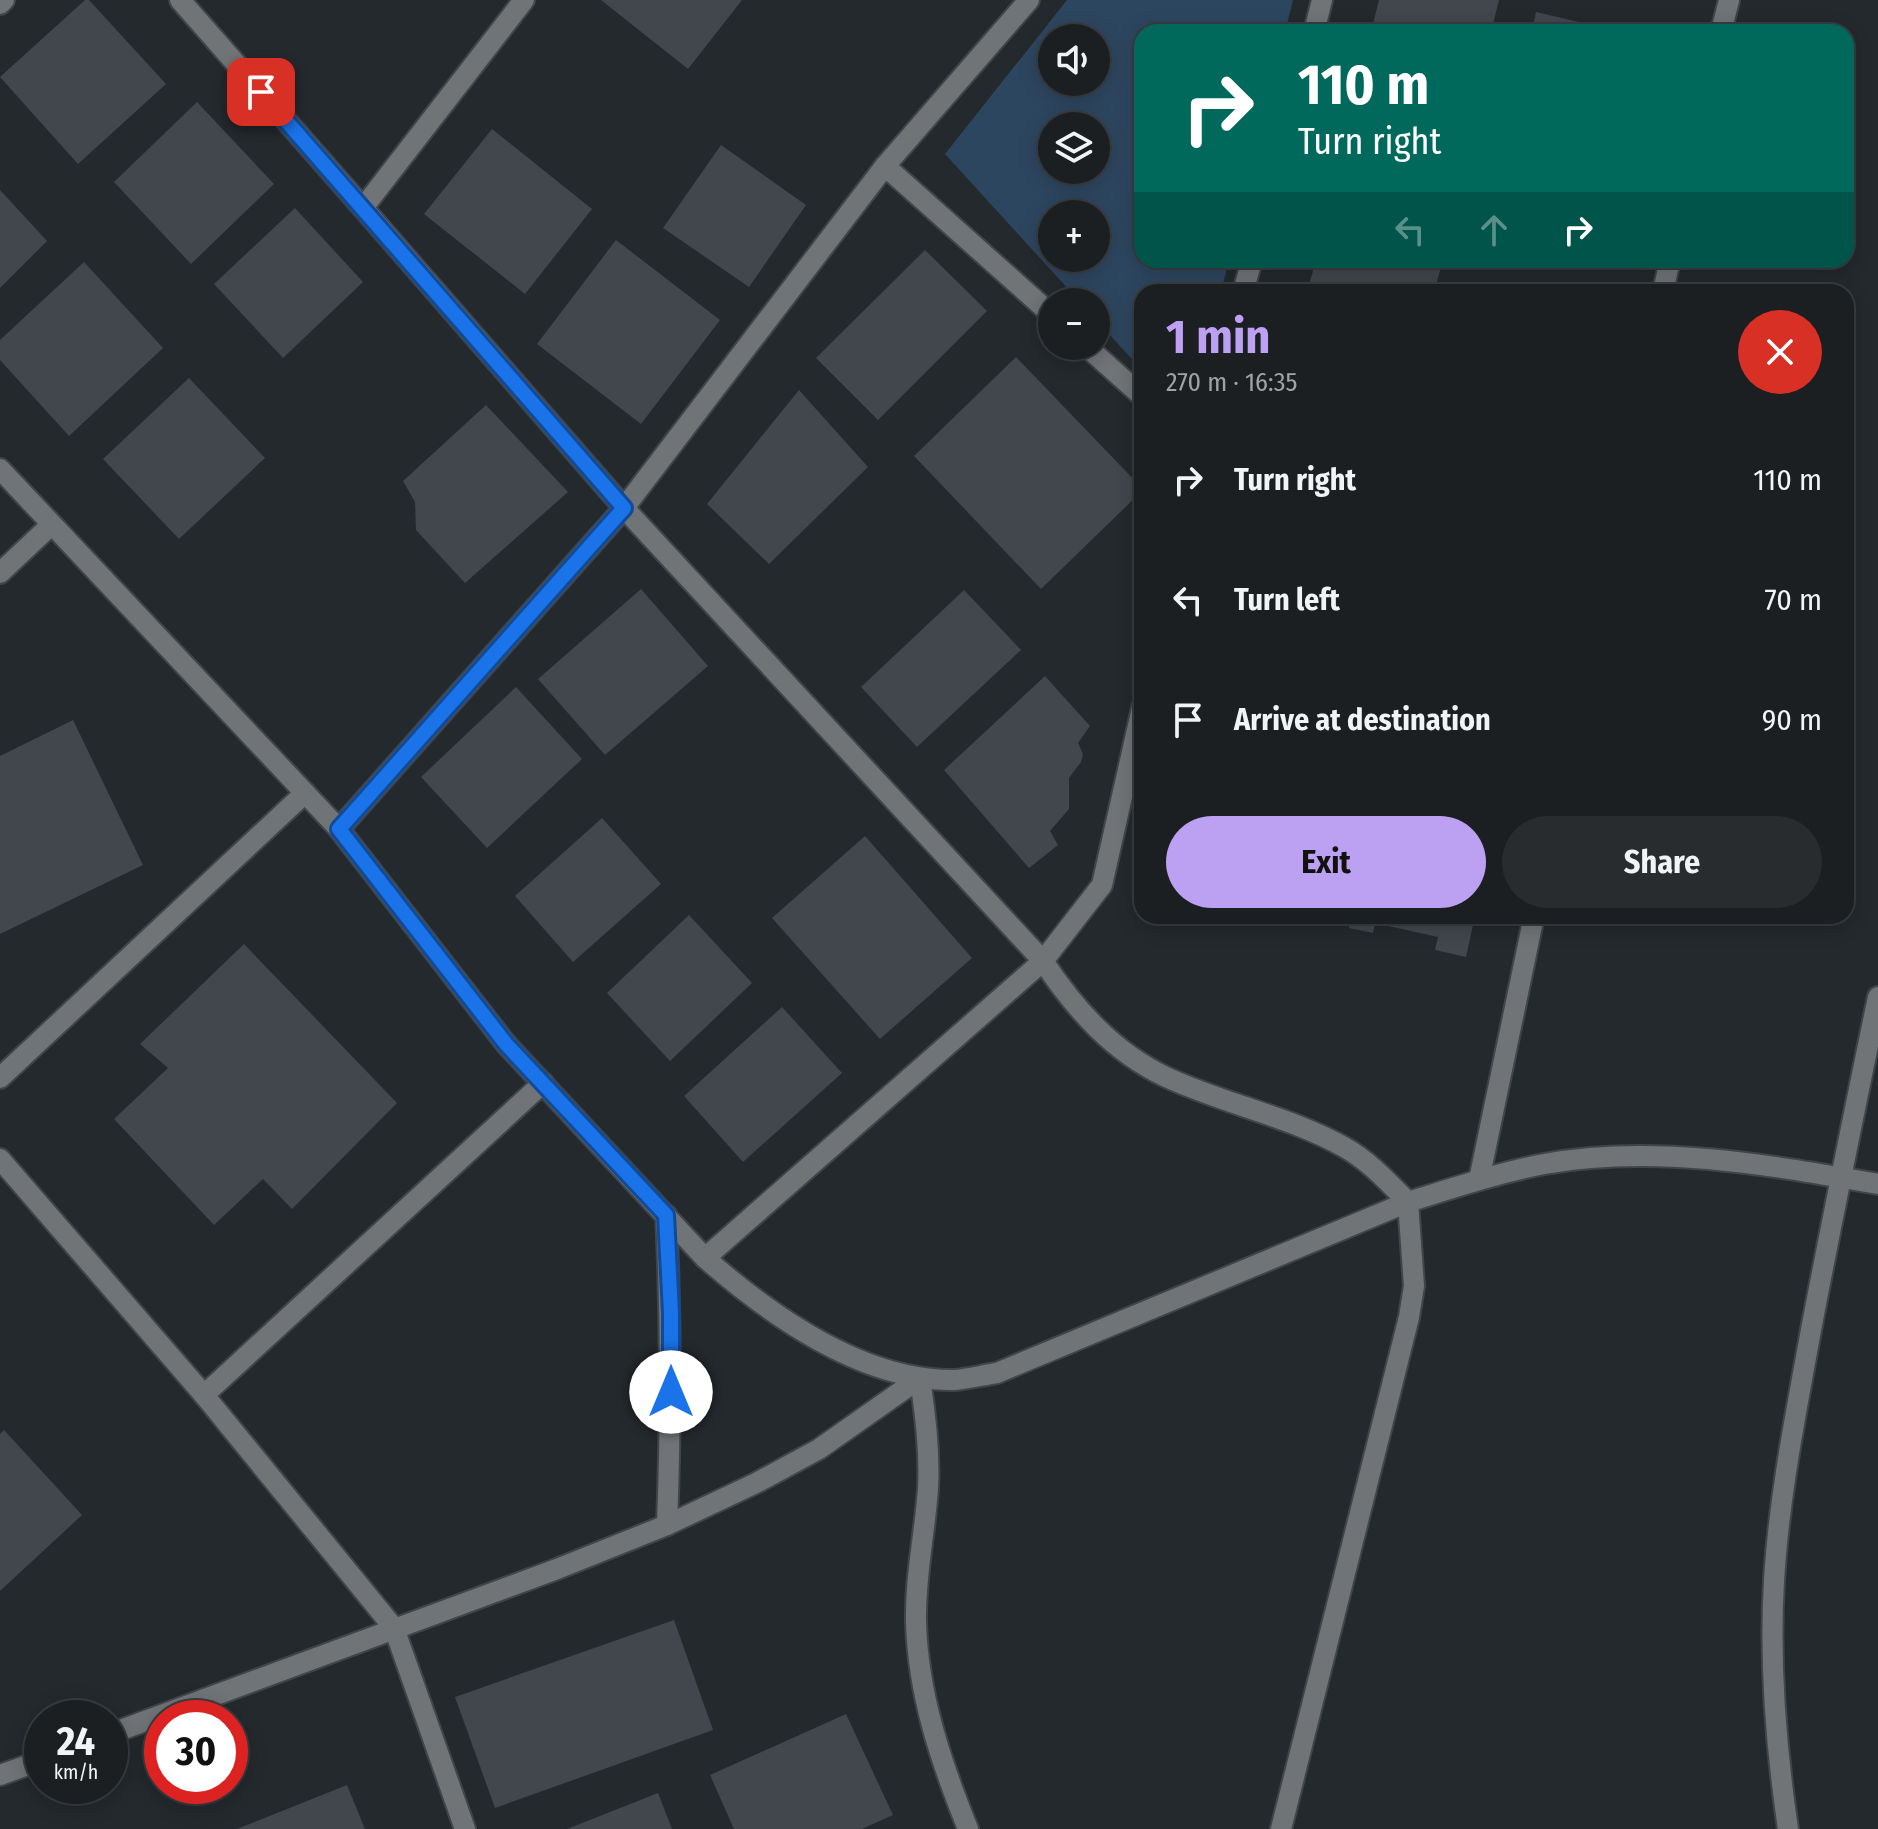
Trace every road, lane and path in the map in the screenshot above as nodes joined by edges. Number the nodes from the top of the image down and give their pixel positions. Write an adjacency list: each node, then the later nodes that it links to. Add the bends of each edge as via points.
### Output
1 (4, 0): 7 (street)
2 (180, 0): 11 (street)
3 (524, 0): 11 (street)
4 (1029, 0): 10 (street)
5 (1322, 0): 8 (street)
6 (1729, 0): 9 (street)
7 (0, 4)
8 (1316, 24)
9 (1723, 24)
10 (885, 166): 12 (street); 16 (street)
11 (363, 208): 16 (street)
12 (1038, 303)
13 (1102, 360): 14 (street)
14 (1134, 389)
15 (0, 469): 17 (street)
16 (624, 508): 21 (street); 23 (street)
17 (51, 525): 18 (street); 20 (street)
18 (0, 573)
19 (1134, 743): 23 (street, via 1102,885)
20 (305, 793): 21 (street); 25 (street)
21 (339, 829): 26 (street, via 506,1044)
22 (1532, 924): 29 (street)
23 (1043, 961): 31 (street, via 1096,1029 1126,1053 1165,1077 1344,1147 1375,1168); 33 (street)
24 (1878, 997): 28 (street)
25 (0, 1078)
26 (543, 1083): 32 (street); 35 (street)
27 (0, 1159): 35 (street)
28 (1840, 1177): 29 (street, via 1648,1156 1544,1164); 30 (street); 44 (street, via 1778,1522 1773,1662)
29 (1479, 1180): 31 (street)
30 (1878, 1184)
31 (1408, 1202): 34 (street, via 997,1373 957,1380); 43 (street, via 1414,1286 1409,1317)
32 (666, 1215): 33 (street); 36 (street, via 671,1313)
33 (705, 1258): 34 (street, via 784,1321 833,1347)
34 (920, 1378): 36 (street, via 819,1449); 42 (street, via 929,1455 917,1578 921,1675 941,1761)
35 (204, 1395): 37 (street)
36 (667, 1525): 37 (street)
37 (394, 1628): 38 (street); 41 (street)
38 (128, 1727)
39 (24, 1766): 40 (street)
40 (0, 1775)
41 (465, 1829)
42 (968, 1829)
43 (1281, 1829)
44 (1788, 1829)

